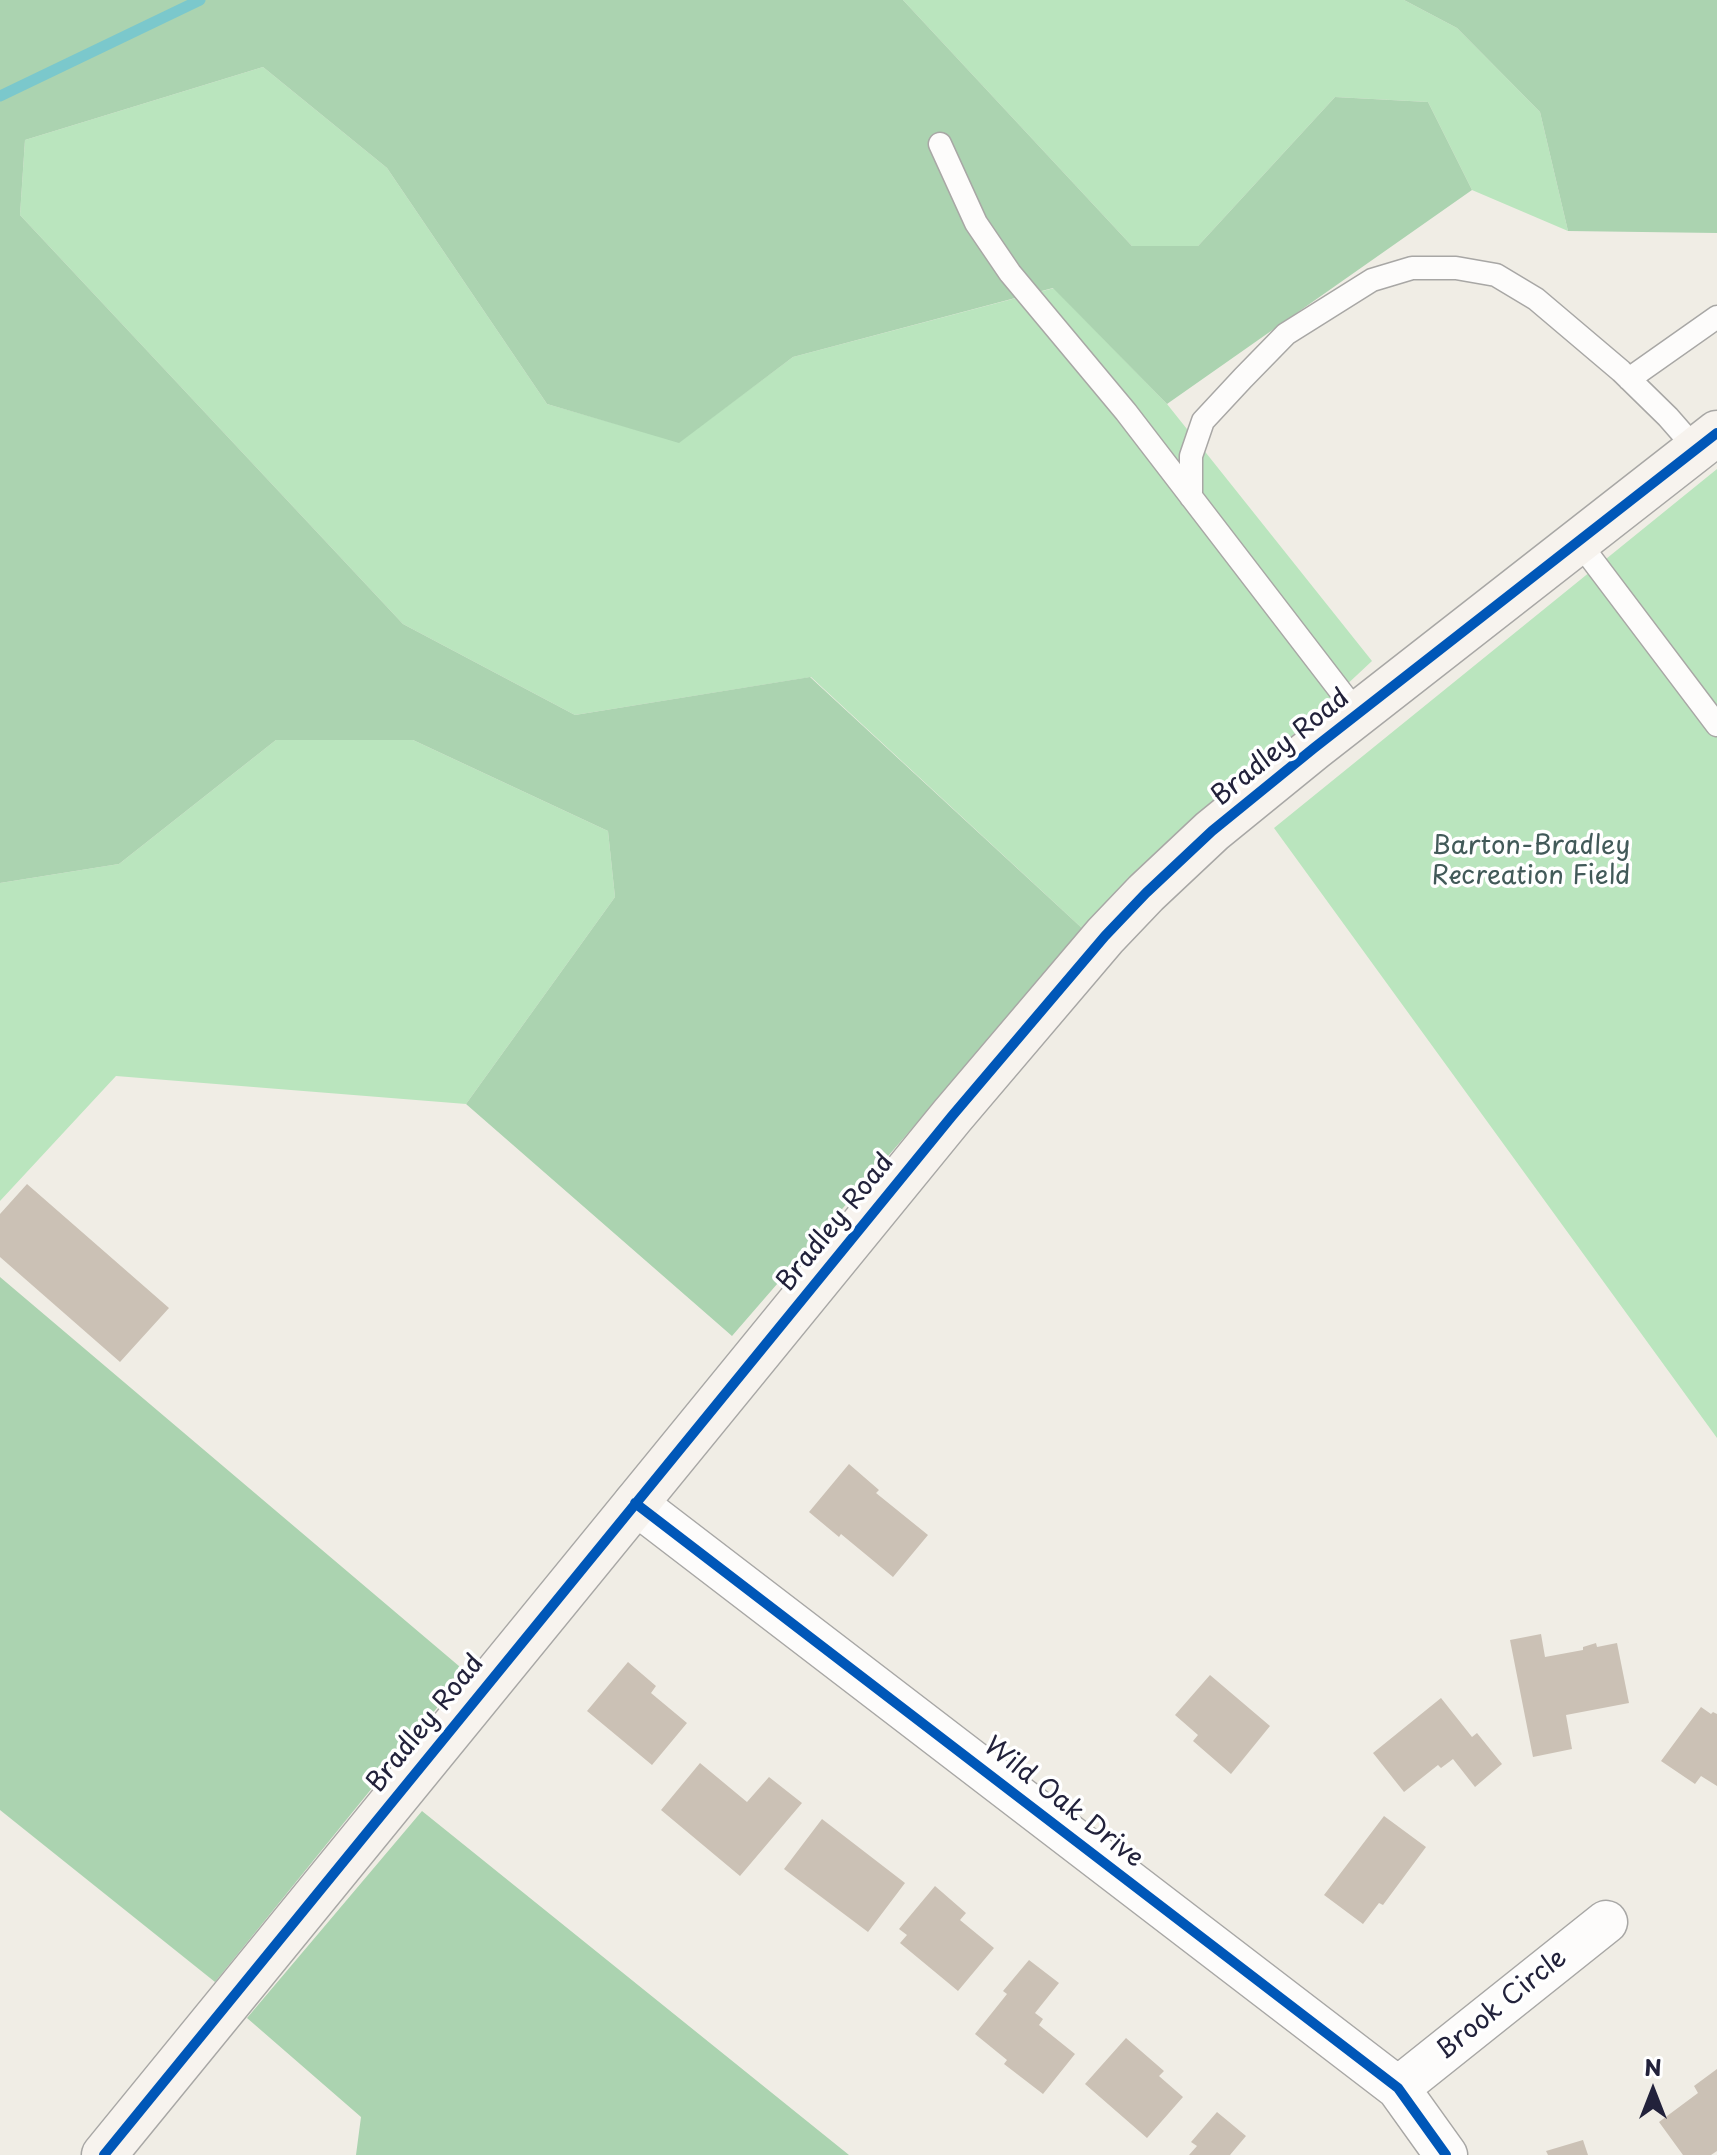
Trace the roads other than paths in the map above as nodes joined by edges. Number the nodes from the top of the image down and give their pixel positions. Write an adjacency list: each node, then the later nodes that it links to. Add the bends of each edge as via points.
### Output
1 (940, 144): 5 (lane, via 976,223 1010,273)
2 (1717, 317): 3 (lane)
3 (1629, 379): 4 (lane, via 1668,417); 5 (lane, via 1536,299 1496,275 1412,268 1372,280 1286,334 1203,421 1191,456)
4 (1707, 441): 6 (street, Bradley Road)
5 (1191, 497): 7 (lane)
6 (1578, 541): 7 (street, Bradley Road); 8 (lane)
7 (1358, 714): 9 (street, Bradley Road, via 1212,831 1105,936)
8 (1717, 725)
9 (635, 1503): 11 (street, Wild Oak Drive); 12 (street, Bradley Road)
10 (1606, 1922): 11 (street, Brook Circle)
11 (1398, 2088): 13 (street, Wild Oak Drive)
12 (104, 2155)
13 (1446, 2155)

